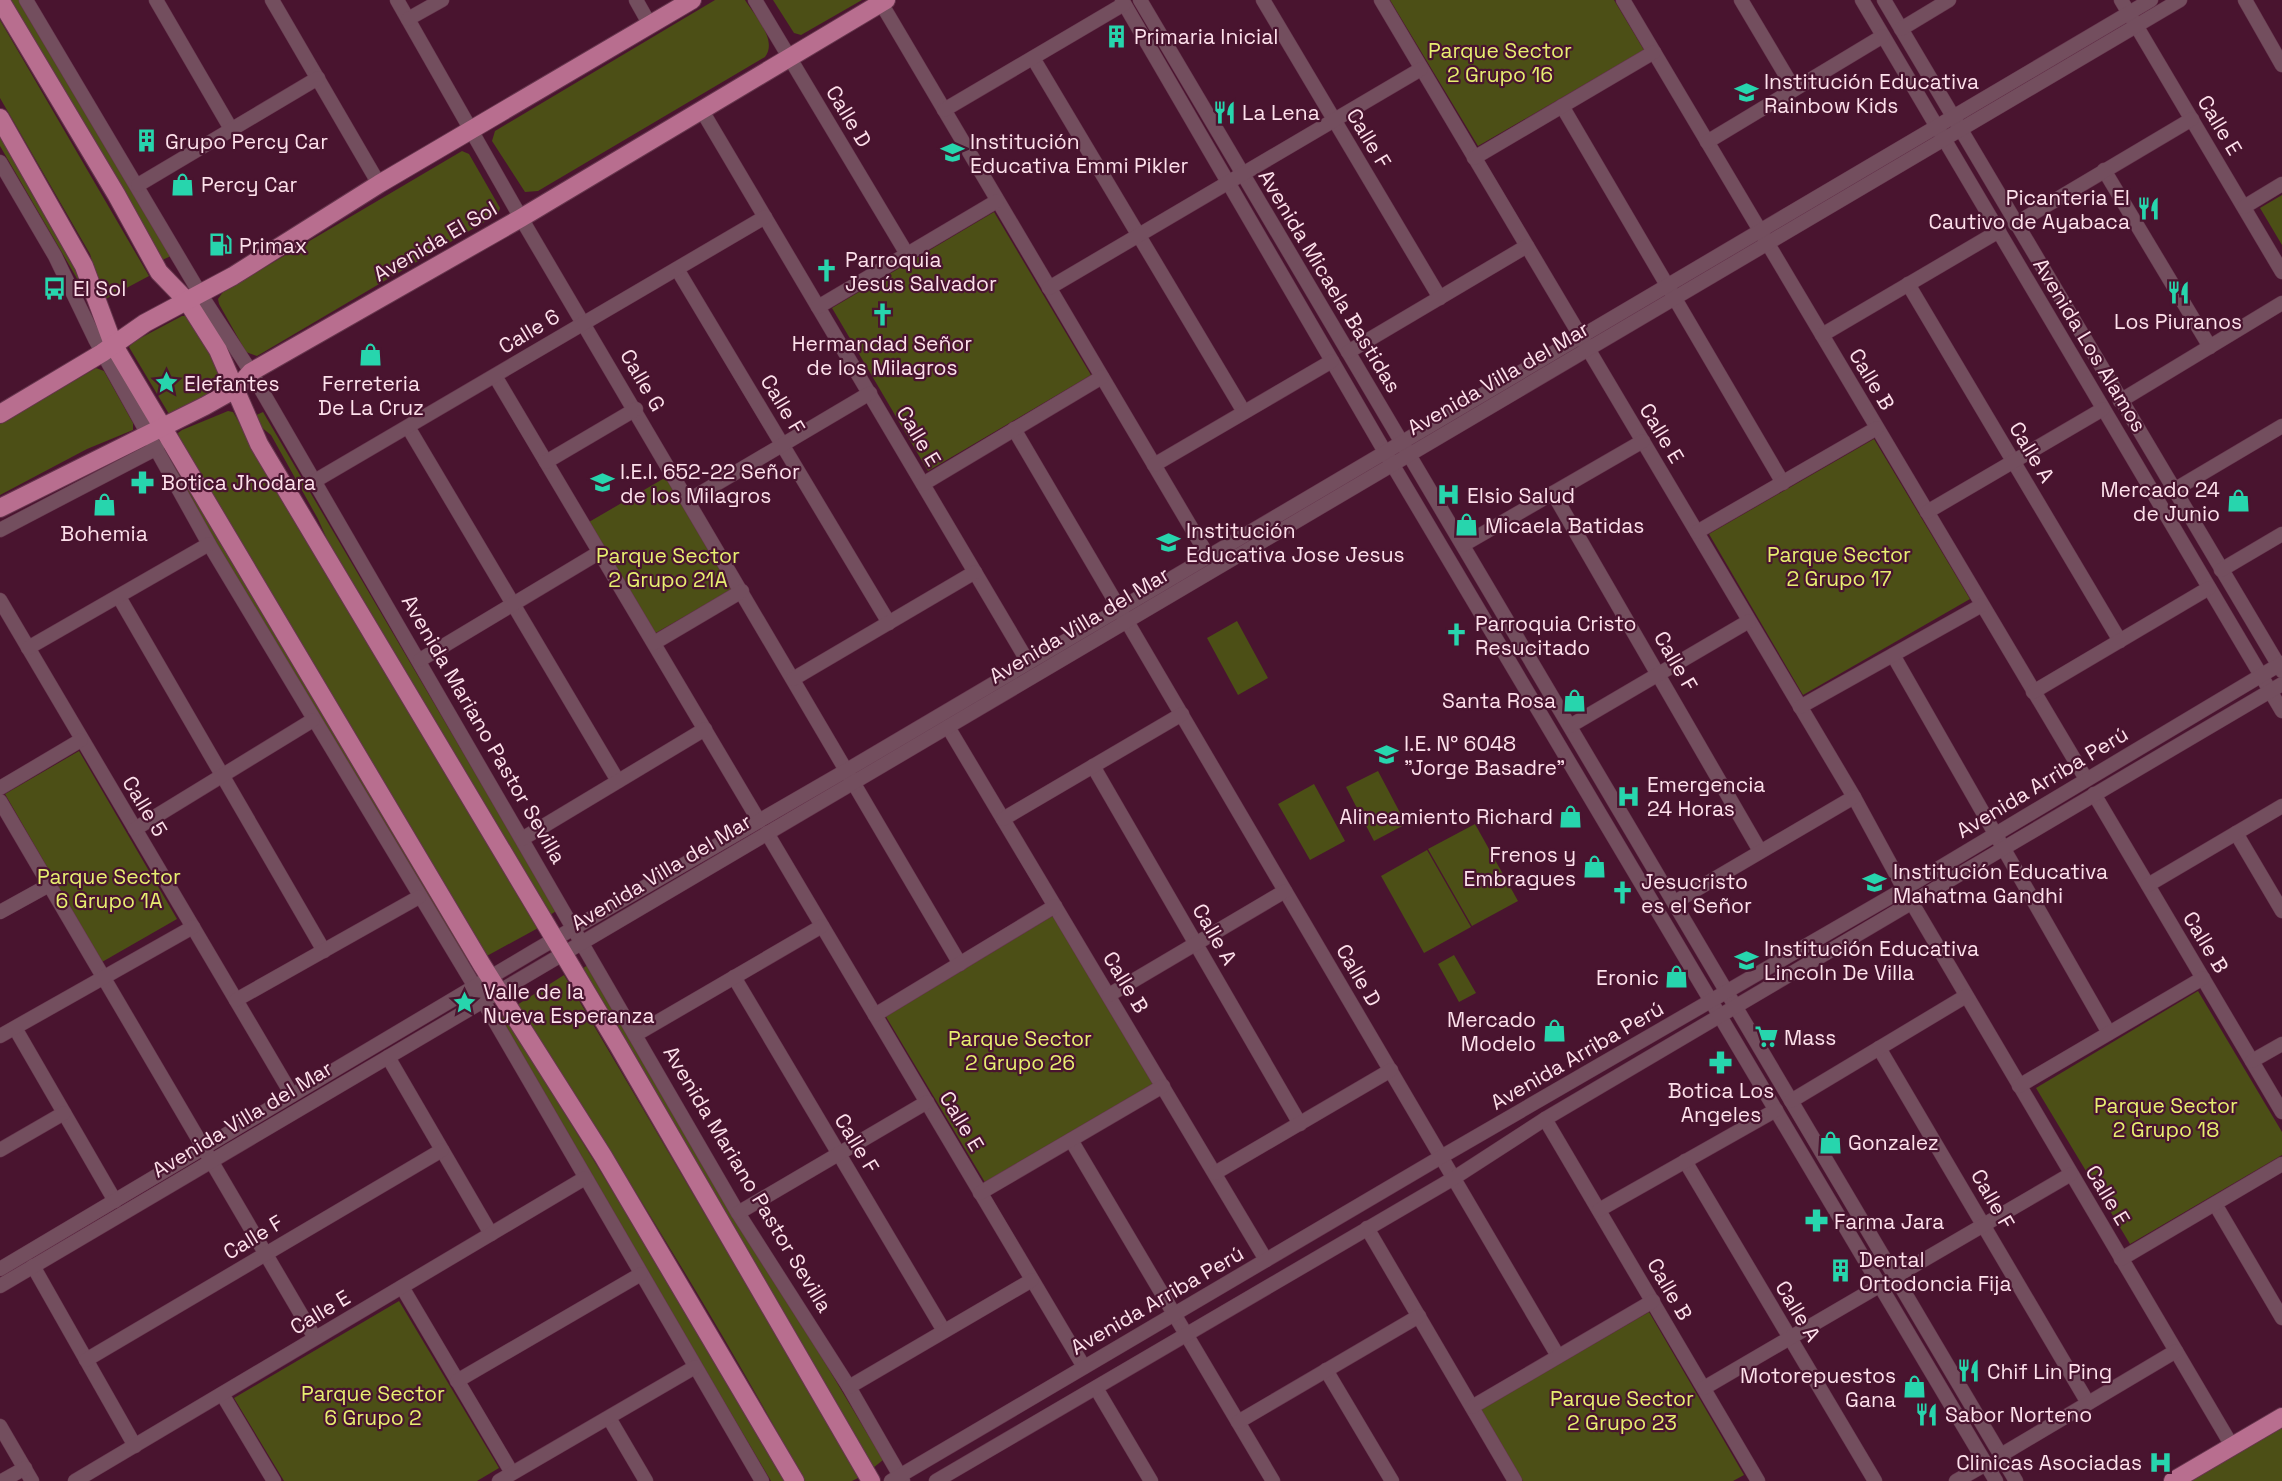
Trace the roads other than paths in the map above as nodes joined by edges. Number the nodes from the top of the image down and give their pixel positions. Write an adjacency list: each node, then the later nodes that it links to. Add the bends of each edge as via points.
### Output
1 (0, 0): 74 (main road, Avenida Mariano Pastor Sevilla, via 159,272)
2 (26, 0): 56 (street, Avenida Mariano Pastor Sevilla)
3 (156, 0): 45 (street)
4 (273, 0): 35 (street)
5 (397, 0): 25 (street, Calle G)
6 (442, 0): 25 (street)
7 (636, 0): 26 (street)
8 (692, 0): 26 (main road)
9 (755, 0): 31 (street, Calle D)
10 (1140, 0): 53 (street, Avenida Micaela Bastidas)
11 (1263, 0): 43 (street, Calle F)
12 (1381, 0): 34 (street, Calle E)
13 (1623, 0): 30 (street, Calle B)
14 (1741, 0): 36 (street)
15 (1862, 0): 29 (street, Avenida Los Alamos)
16 (1884, 0): 28 (street, Avenida Los Alamos)
17 (1949, 0): 28 (street)
18 (2121, 0): 24 (street, Calle E)
19 (2151, 0): 24 (street, Avenida Villa del Mar)
20 (2180, 0): 27 (street, Avenida Villa del Mar)
21 (2245, 0): 33 (street)
22 (884, 2): 31 (main road, Avenida El Sol); 39 (street)
23 (1123, 2): 32 (street); 53 (street, Avenida Micaela Bastidas)
24 (2129, 13): 27 (street, Calle E); 40 (street, Avenida Villa del Mar)
25 (408, 19): 46 (street, Calle G)
26 (650, 25): 46 (main road)
27 (2137, 26): 42 (street, Calle E); 47 (street, Avenida Villa del Mar)
28 (1901, 29): 40 (street, Avenida Los Alamos)
29 (1884, 36): 36 (street); 44 (street, Avenida Los Alamos)
30 (1654, 52): 37 (street); 49 (street, Calle B)
31 (789, 57): 38 (main road, Avenida El Sol); 67 (street, Calle D)
32 (1034, 57): 39 (street); 64 (street)
33 (2282, 65)
34 (1422, 69): 43 (street); 50 (street, Calle E)
35 (318, 78): 45 (street); 54 (street)
36 (1794, 90): 49 (street)
37 (1562, 106): 50 (street); 70 (street)
38 (701, 109): 59 (street, Calle E); 60 (main road, Avenida El Sol)
39 (944, 110): 57 (street)
40 (1952, 116): 44 (street, Avenida Villa del Mar); 47 (street, Avenida Los Alamos)
41 (0, 118): 82 (main road, via 84,266)
42 (2192, 119): 52 (street); 58 (street, Calle E)
43 (1334, 120): 53 (street); 75 (street, Calle F)
44 (1937, 126): 48 (street, Avenida Los Alamos); 62 (street, Avenida Villa del Mar)
45 (231, 129): 56 (street)
46 (472, 129): 54 (main road); 60 (street, Calle G)
47 (1960, 129): 48 (street, Avenida Villa del Mar); 61 (street, Avenida Los Alamos)
48 (1944, 139): 63 (street, Avenida Los Alamos); 65 (street, Avenida Villa del Mar)
49 (1707, 142): 62 (street, Calle B)
50 (1474, 158): 66 (street, Calle E)
51 (0, 162): 82 (street)
52 (2104, 170): 61 (street); 81 (street)
53 (1236, 178): 64 (street); 84 (street, Avenida Micaela Bastidas); 85 (street, Avenida Micaela Bastidas)
54 (379, 184): 74 (main road)
55 (2282, 184): 58 (street)
56 (138, 185): 74 (street, Avenida Mariano Pastor Sevilla)
57 (998, 201): 67 (street); 72 (street)
58 (2244, 207): 69 (street, Calle E)
59 (765, 217): 68 (street, Calle 6); 77 (street, Calle E)
60 (521, 218): 78 (street, Calle G); 86 (main road, Avenida El Sol)
61 (2015, 224): 91 (street, Avenida Los Alamos)
62 (1760, 231): 65 (street, Calle B); 70 (street, Avenida Villa del Mar)
63 (1999, 231): 71 (street); 92 (street, Avenida Los Alamos)
64 (1139, 235): 72 (street); 94 (street)
65 (1767, 243): 73 (street, Avenida Villa del Mar); 79 (street, Calle B)
66 (1527, 246): 75 (street); 80 (street, Calle E)
67 (907, 254): 77 (street)
68 (677, 269): 78 (street, Calle 6); 102 (street, Calle F)
69 (2282, 272)
70 (1669, 284): 73 (street); 80 (street, Avenida Villa del Mar)
71 (1908, 284): 79 (street); 106 (street, Calle A)
72 (1049, 288): 88 (street)
73 (1676, 297): 83 (street, Avenida Villa del Mar); 109 (street)
74 (194, 298): 82 (main road, via 155,317); 86 (street, Avenida Mariano Pastor Sevilla); 89 (main road, Avenida Mariano Pastor Sevilla)
75 (1440, 298): 84 (street)
76 (2282, 303): 81 (street)
77 (818, 307): 90 (street, Calle E)
78 (585, 323): 87 (street, Calle 6); 93 (street, Calle G)
79 (1822, 335): 98 (street, Calle B)
80 (1581, 336): 83 (street, Calle E); 103 (street, Avenida Villa del Mar)
81 (2210, 347): 91 (street)
82 (107, 349): 95 (main road); 100 (main road)
83 (1589, 350): 101 (street, Calle E); 103 (street, Avenida Villa del Mar)
84 (1348, 352): 103 (street, Avenida Micaela Bastidas)
85 (1332, 361): 94 (street); 104 (street, Avenida Micaela Bastidas)
86 (251, 372): 89 (main road, Avenida El Sol); 108 (street, Avenida Mariano Pastor Sevilla)
87 (495, 376): 97 (street, Calle 6); 105 (street)
88 (1102, 377): 99 (street); 107 (street)
89 (237, 388): 100 (main road, Avenida El Sol); 188 (main road, Avenida Mariano Pastor Sevilla, via 259,444)
90 (870, 393): 102 (street); 110 (street, Calle E)
91 (2121, 401): 111 (street, Avenida Los Alamos)
92 (2103, 409): 106 (street); 125 (street, Avenida Los Alamos)
93 (636, 410): 105 (street); 113 (street, Calle G)
94 (1244, 412): 107 (street)
95 (0, 414)
96 (2282, 426): 111 (street)
97 (408, 427): 108 (street, Calle 6); 129 (street)
98 (1877, 428): 109 (street); 115 (street, Calle B)
99 (1014, 429): 110 (street); 131 (street, Calle D)
100 (156, 437): 114 (main road, Avenida El Sol); 116 (street, Avenida El Sol); 119 (street); 194 (main road)
101 (1643, 441): 112 (street); 117 (street, Calle E)
102 (782, 445): 113 (street); 133 (street, Calle F)
103 (1405, 448): 104 (street, Avenida Villa del Mar); 120 (street, Avenida Micaela Bastidas)
104 (1389, 458): 122 (street, Avenida Villa del Mar); 131 (street, Avenida Villa del Mar); 199 (street, Avenida Micaela Bastidas)
105 (546, 462): 121 (street)
106 (2013, 462): 115 (street); 134 (street, Calle A)
107 (1154, 465): 122 (street)
108 (313, 482): 138 (street, Avenida Mariano Pastor Sevilla)
109 (1783, 483): 117 (street)
110 (923, 484): 124 (street, Calle E)
111 (2174, 490): 123 (street, Avenida Los Alamos)
112 (1553, 493): 120 (street); 141 (street, Calle F)
113 (689, 500): 126 (street, Calle G)
114 (0, 508)
115 (1927, 513): 130 (street, Calle B)
116 (0, 530)
117 (1697, 532): 132 (street, Calle E)
118 (2282, 534): 123 (street)
119 (209, 544): 127 (street); 149 (street)
120 (1463, 545): 151 (street, Avenida Micaela Bastidas)
121 (600, 552): 129 (street); 135 (street)
122 (1208, 556): 131 (street, Avenida Villa del Mar)
123 (2221, 570): 140 (street, Avenida Los Alamos)
124 (975, 572): 133 (street); 139 (street, Calle E)
125 (2209, 588): 134 (street); 142 (street, Avenida Los Alamos)
126 (742, 591): 135 (street); 143 (street, Calle G)
127 (119, 597): 136 (street); 155 (street)
128 (0, 600): 136 (street, Calle 5)
129 (512, 605): 138 (street); 158 (street)
130 (1982, 605): 137 (street); 145 (street, Calle B)
131 (1123, 614): 139 (street, Avenida Villa del Mar); 148 (street, Calle D); 150 (street, Avenida Villa del Mar)
132 (1749, 621): 141 (street); 146 (street, Calle E)
133 (889, 623): 143 (street)
134 (2120, 641): 145 (street)
135 (654, 643): 152 (street)
136 (28, 648): 153 (street, Calle 5)
137 (1893, 656): 146 (street); 169 (street)
138 (420, 660): 170 (street, Avenida Mariano Pastor Sevilla)
139 (1028, 662): 156 (street, Avenida Villa del Mar)
140 (2281, 666): 142 (street, Avenida Arriba Perú)
141 (1659, 674): 151 (street); 172 (street, Calle F)
142 (2261, 675): 144 (street, Avenida Los Alamos); 157 (street, Avenida Arriba Perú)
143 (794, 679): 156 (street, Calle G)
144 (2276, 688): 147 (street, Avenida Los Alamos); 160 (street, Avenida Arriba Perú)
145 (2033, 692): 157 (street, Calle B)
146 (1800, 707): 161 (street, Calle E)
147 (2282, 711)
148 (1182, 714): 154 (street); 176 (street, Calle D)
149 (313, 720): 155 (street); 177 (street)
150 (948, 726): 156 (street, Avenida Villa del Mar); 164 (street, Calle B)
151 (1570, 726): 178 (street, Avenida Micaela Bastidas)
152 (705, 729): 158 (street); 165 (street)
153 (81, 740): 159 (street); 166 (street, Calle 5)
154 (1093, 766): 164 (street); 187 (street, Calle A)
155 (222, 776): 166 (street); 189 (street)
156 (850, 776): 165 (street, Avenida Villa del Mar); 167 (street, Avenida Villa del Mar); 190 (street)
157 (2086, 779): 169 (street, Avenida Arriba Perú)
158 (618, 781): 170 (street)
159 (0, 788)
160 (2094, 794): 171 (street, Avenida Arriba Perú); 174 (street, Calle B)
161 (1854, 797): 172 (street); 175 (street, Calle E)
162 (0, 801): 173 (street)
163 (2282, 806): 168 (street)
164 (1003, 819): 180 (street, Calle B)
165 (759, 821): 185 (street, Avenida Villa del Mar)
166 (135, 829): 184 (street, Calle 5)
167 (767, 833): 183 (street, Calle E); 186 (street, Avenida Villa del Mar)
168 (2236, 833): 174 (street); 181 (street)
169 (1995, 835): 171 (street); 175 (street, Avenida Arriba Perú)
170 (522, 839): 185 (street, Avenida Mariano Pastor Sevilla)
171 (2003, 849): 179 (street, Avenida Arriba Perú); 204 (street)
172 (1760, 851): 178 (street)
173 (49, 885): 182 (street); 192 (street)
174 (2148, 885): 193 (street, Calle B)
175 (1904, 889): 195 (street, Avenida Arriba Perú)
176 (1285, 891): 187 (street); 211 (street, Calle D)
177 (419, 897): 189 (street); 194 (street)
178 (1675, 902): 195 (street, Avenida Micaela Bastidas)
179 (1912, 903): 197 (street, Calle E); 200 (street, Avenida Arriba Perú)
180 (1055, 906): 190 (street); 196 (street, Calle B)
181 (2282, 911)
182 (0, 912)
183 (822, 926): 191 (street); 201 (street, Calle E)
184 (193, 927): 192 (street); 198 (street, Calle 5)
185 (573, 929): 186 (street, Avenida Mariano Pastor Sevilla); 188 (street, Avenida Villa del Mar)
186 (581, 943): 188 (street, Avenida Villa del Mar); 205 (street, Avenida Mariano Pastor Sevilla)
187 (1196, 943): 196 (street); 221 (street, Calle A)
188 (558, 947): 194 (street, Avenida Villa del Mar); 294 (main road, Avenida Mariano Pastor Sevilla)
189 (324, 951): 198 (street)
190 (960, 964): 201 (street)
191 (734, 977): 205 (street); 225 (street, Calle F)
192 (103, 978): 203 (street); 226 (street)
193 (2203, 978): 204 (street); 210 (street, Calle B)
194 (486, 989): 209 (street, Avenida Villa del Mar); 214 (street, Avenida Villa del Mar); 232 (street); 293 (main road, via 603,1156)
195 (1727, 993): 199 (street, Avenida Arriba Perú); 200 (street, Avenida Micaela Bastidas)
196 (1108, 995): 212 (street, Calle B)
197 (1966, 996): 208 (street); 213 (street, Calle E)
198 (236, 1000): 214 (street, Calle 5)
199 (1712, 1001): 202 (street, Avenida Micaela Bastidas); 227 (street, Avenida Arriba Perú)
200 (1736, 1008): 202 (street, Avenida Arriba Perú); 215 (street, Avenida Micaela Bastidas)
201 (875, 1015): 216 (street, Calle E)
202 (1722, 1017): 217 (street, Avenida Micaela Bastidas); 220 (street, Avenida Arriba Perú)
203 (15, 1028): 206 (street); 219 (street)
204 (2109, 1033): 213 (street)
205 (635, 1035): 238 (street, Avenida Mariano Pastor Sevilla)
206 (0, 1036)
207 (2282, 1044): 210 (street)
208 (1879, 1048): 215 (street); 239 (street, Calle F)
209 (388, 1057): 224 (street); 226 (street, Avenida Villa del Mar)
210 (2252, 1061): 218 (street, Calle B)
211 (1391, 1070): 221 (street); 227 (street, Calle D)
212 (1163, 1086): 222 (street); 230 (street, Calle B)
213 (2019, 1086): 231 (street, Calle E)
214 (292, 1095): 226 (street, Avenida Villa del Mar)
215 (1791, 1101): 248 (street, Avenida Micaela Bastidas)
216 (927, 1102): 225 (street); 234 (street, Calle E)
217 (1776, 1110): 228 (street); 250 (street, Avenida Micaela Bastidas)
218 (2282, 1112)
219 (64, 1113): 223 (street); 235 (street)
220 (1545, 1119): 233 (street, Avenida Arriba Perú); 237 (street, Calle B)
221 (1300, 1124): 230 (street)
222 (1071, 1140): 234 (street); 256 (street)
223 (0, 1150)
224 (442, 1150): 241 (street); 242 (street, Calle F)
225 (839, 1154): 238 (street); 257 (street, Calle F)
226 (207, 1155): 235 (street, Avenida Villa del Mar); 242 (street); 245 (street, Avenida Villa del Mar)
227 (1441, 1157): 233 (street, Calle D); 244 (street, Avenida Arriba Perú)
228 (1685, 1161): 237 (street); 259 (street, Calle A)
229 (2282, 1164): 236 (street)
230 (1215, 1173): 244 (street, Calle B)
231 (2071, 1174): 239 (street); 243 (street, Calle E)
232 (585, 1178): 241 (street, Calle E); 247 (street)
233 (1454, 1178): 240 (street, Avenida Arriba Perú); 261 (street, Calle D)
234 (980, 1193): 249 (street, Calle E)
235 (115, 1202): 246 (street, Avenida Villa del Mar)
236 (2215, 1204): 243 (street); 255 (street)
237 (1599, 1210): 253 (street, Calle B)
238 (738, 1213): 267 (street, Avenida Mariano Pastor Sevilla)
239 (1984, 1225): 248 (street); 271 (street, Calle F)
240 (1367, 1228): 254 (street); 256 (street, Avenida Arriba Perú)
241 (491, 1234): 252 (street, Calle E)
242 (265, 1254): 258 (street); 262 (street, Calle F)
243 (2121, 1259): 260 (street, Calle E)
244 (1266, 1260): 256 (street, Avenida Arriba Perú)
245 (33, 1266): 251 (street, Avenida Villa del Mar); 262 (street)
246 (0, 1269)
247 (641, 1274): 263 (street); 266 (street)
248 (1895, 1277): 250 (street); 279 (street, Avenida Micaela Bastidas)
249 (1032, 1280): 257 (street); 264 (street, Calle E)
250 (1878, 1285): 259 (street); 280 (street, Avenida Micaela Bastidas)
251 (0, 1286)
252 (402, 1287): 258 (street, Calle E); 266 (street)
253 (1653, 1301): 261 (street); 269 (street, Calle B)
254 (1419, 1316): 265 (street); 272 (street)
255 (2282, 1318)
256 (1180, 1325): 264 (street, Avenida Arriba Perú); 268 (street, Avenida Arriba Perú); 275 (street)
257 (944, 1331): 267 (street)
258 (315, 1338): 270 (street, Calle E)
259 (1790, 1338): 269 (street); 299 (street, Calle A)
260 (2176, 1351): 271 (street); 278 (street, Calle E)
261 (1558, 1356): 272 (street)
262 (86, 1360): 277 (street)
263 (695, 1367): 274 (street); 292 (street)
264 (1084, 1367): 283 (street, Avenida Arriba Perú)
265 (1326, 1370): 275 (street); 297 (street)
266 (457, 1381): 282 (street)
267 (849, 1387): 283 (street, Avenida Mariano Pastor Sevilla)
268 (1096, 1388): 284 (street); 295 (street, Avenida Arriba Perú)
269 (1704, 1388): 285 (street, Calle B)
270 (222, 1394): 277 (street, Calle E); 289 (street)
271 (2088, 1403): 279 (street)
272 (1472, 1407): 298 (street)
273 (2282, 1417): 278 (main road)
274 (609, 1418): 282 (street); 291 (street)
275 (1238, 1422): 296 (street)
276 (0, 1426): 281 (street)
277 (135, 1446): 288 (street, Calle E)
278 (2232, 1446): 303 (main road)
279 (2001, 1455): 302 (street, Avenida Micaela Bastidas)
280 (1986, 1464): 300 (street); 301 (street, Avenida Micaela Bastidas)
281 (25, 1468): 286 (street); 287 (street)
282 (512, 1473): 290 (street)
283 (898, 1479)
284 (1147, 1479)
285 (1756, 1480)
286 (2, 1481)
287 (32, 1481)
288 (75, 1481)
289 (274, 1481)
290 (499, 1481)
291 (645, 1481)
292 (762, 1481)
293 (795, 1481)
294 (871, 1481)
295 (936, 1481)
296 (1273, 1481)
297 (1392, 1481)
298 (1515, 1481)
299 (1875, 1481)
300 (1956, 1481)
301 (1996, 1481)
302 (2016, 1481)
303 (2173, 1481)

